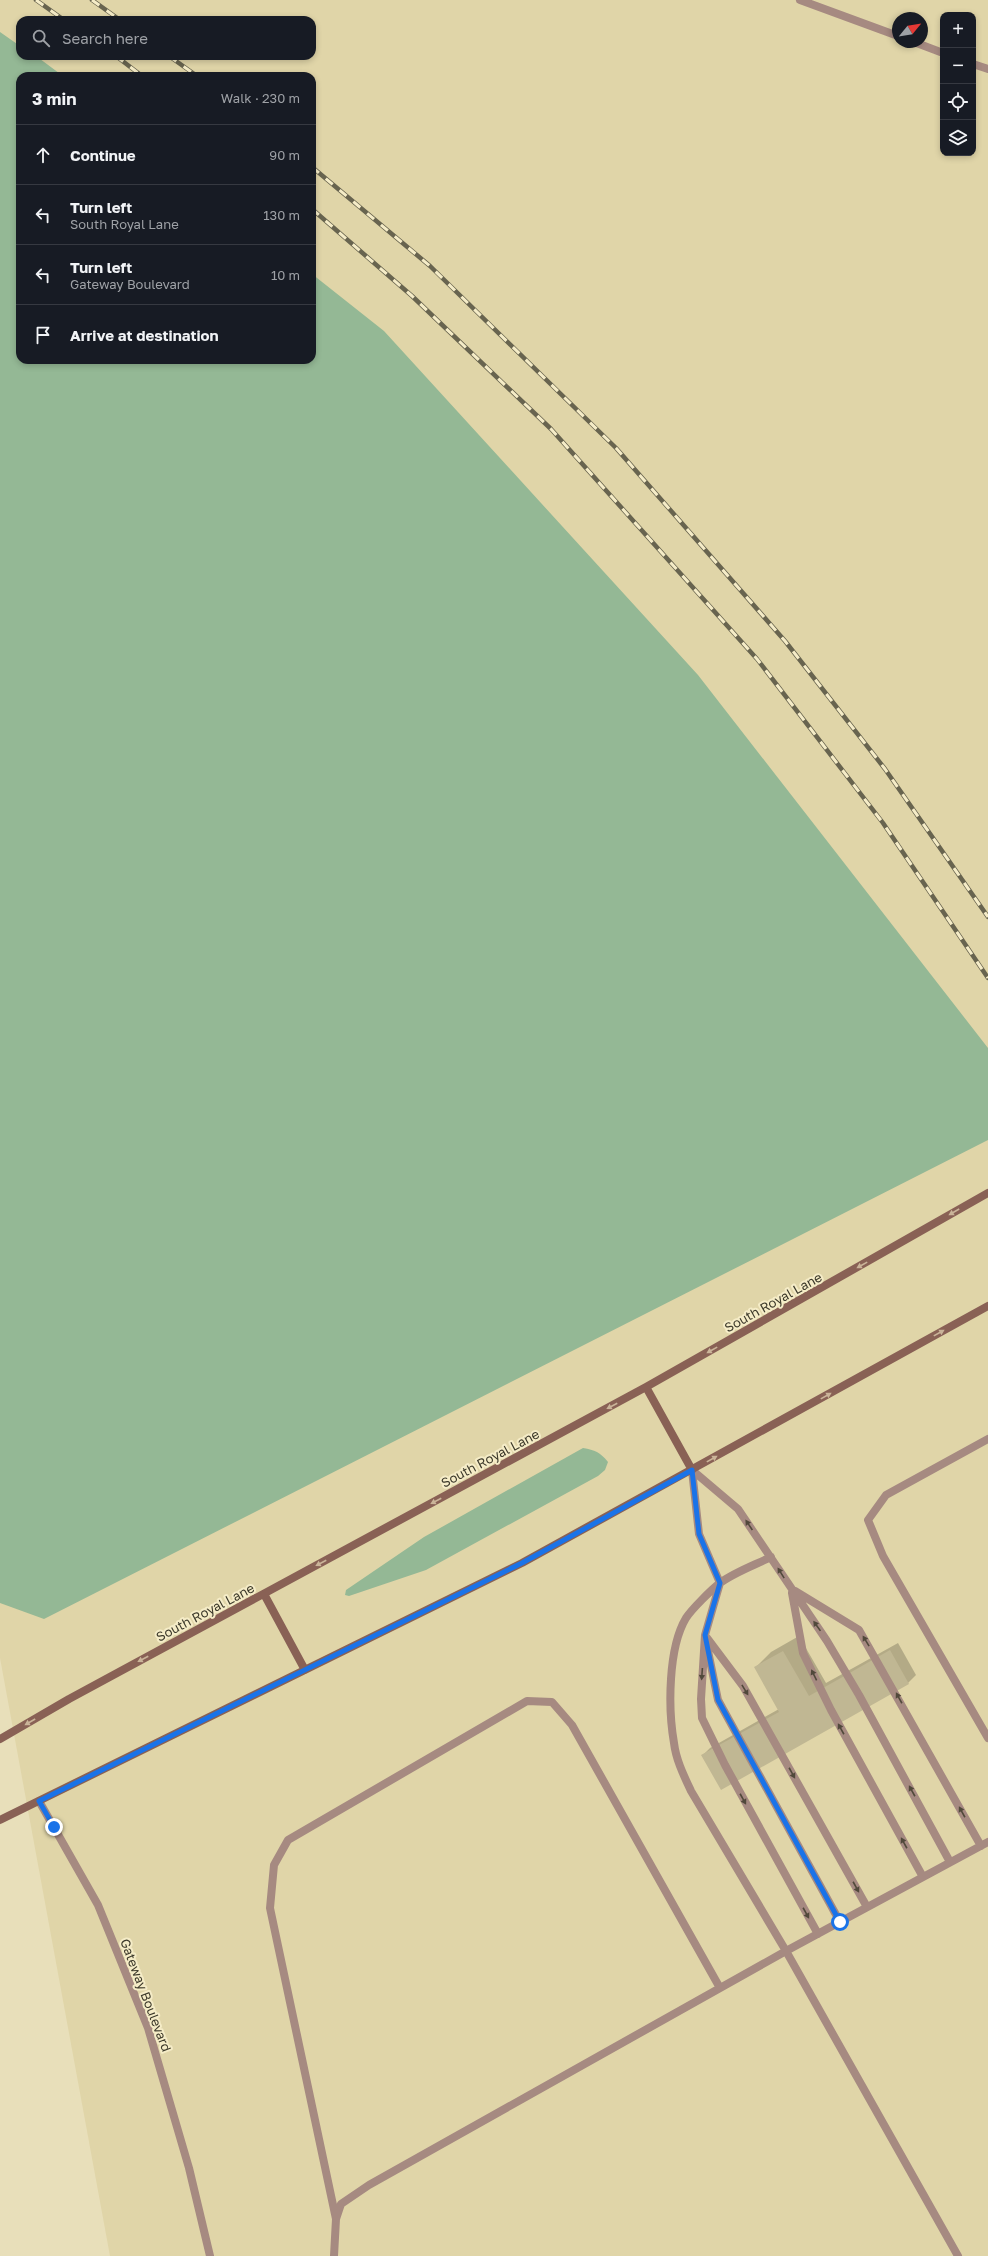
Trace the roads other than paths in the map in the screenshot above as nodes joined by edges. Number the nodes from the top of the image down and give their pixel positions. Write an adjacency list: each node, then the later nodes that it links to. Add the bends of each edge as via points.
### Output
1 (800, 0): 2 (street)
2 (892, 34)
3 (928, 47): 4 (street)
4 (940, 52)
5 (976, 65): 6 (street)
6 (988, 69)
7 (988, 1193): 9 (main road, South Royal Lane, one-way to 9)
8 (988, 1306): 11 (main road, one-way to 8)
9 (646, 1387): 11 (main road); 15 (main road, South Royal Lane, one-way to 15)
10 (988, 1439): 18 (street, via 886,1495 868,1520 883,1556)
11 (692, 1470): 12 (street, one-way to 11, via 738,1509); 13 (street, via 699,1534); 17 (main road, via 522,1563)
12 (771, 1557): 13 (street); 14 (street, one-way to 12)
13 (720, 1583): 16 (street); 28 (street, via 686,1618 675,1644 671,1721 674,1744 679,1766 691,1791)
14 (791, 1589): 22 (street, one-way to 14, via 859,1630); 23 (street, one-way to 14, via 859,1695 827,1641); 24 (street, one-way to 14, via 831,1710 803,1653)
15 (264, 1594): 17 (main road); 19 (main road, South Royal Lane, one-way to 19)
16 (705, 1635): 25 (street, one-way to 25, via 743,1686); 26 (street, via 718,1700); 27 (street, one-way to 27, via 702,1718 724,1765)
17 (305, 1670): 20 (main road)
18 (988, 1738)
19 (0, 1739)
20 (39, 1801): 21 (main road); 31 (street, Gateway Boulevard, via 98,1905 148,2028 189,2168)
21 (0, 1820)
22 (984, 1844): 23 (street)
23 (950, 1862): 24 (street)
24 (923, 1877): 25 (street)
25 (867, 1907): 26 (street)
26 (840, 1922): 27 (street)
27 (818, 1934): 28 (street)
28 (786, 1951): 29 (street); 33 (street)
29 (720, 1988): 30 (street, via 369,2185 341,2204); 30 (street, via 572,1725 552,1702 527,1701 288,1840 274,1865 270,1908)
30 (336, 2219): 32 (street)
31 (210, 2256)
32 (334, 2256)
33 (958, 2256)

